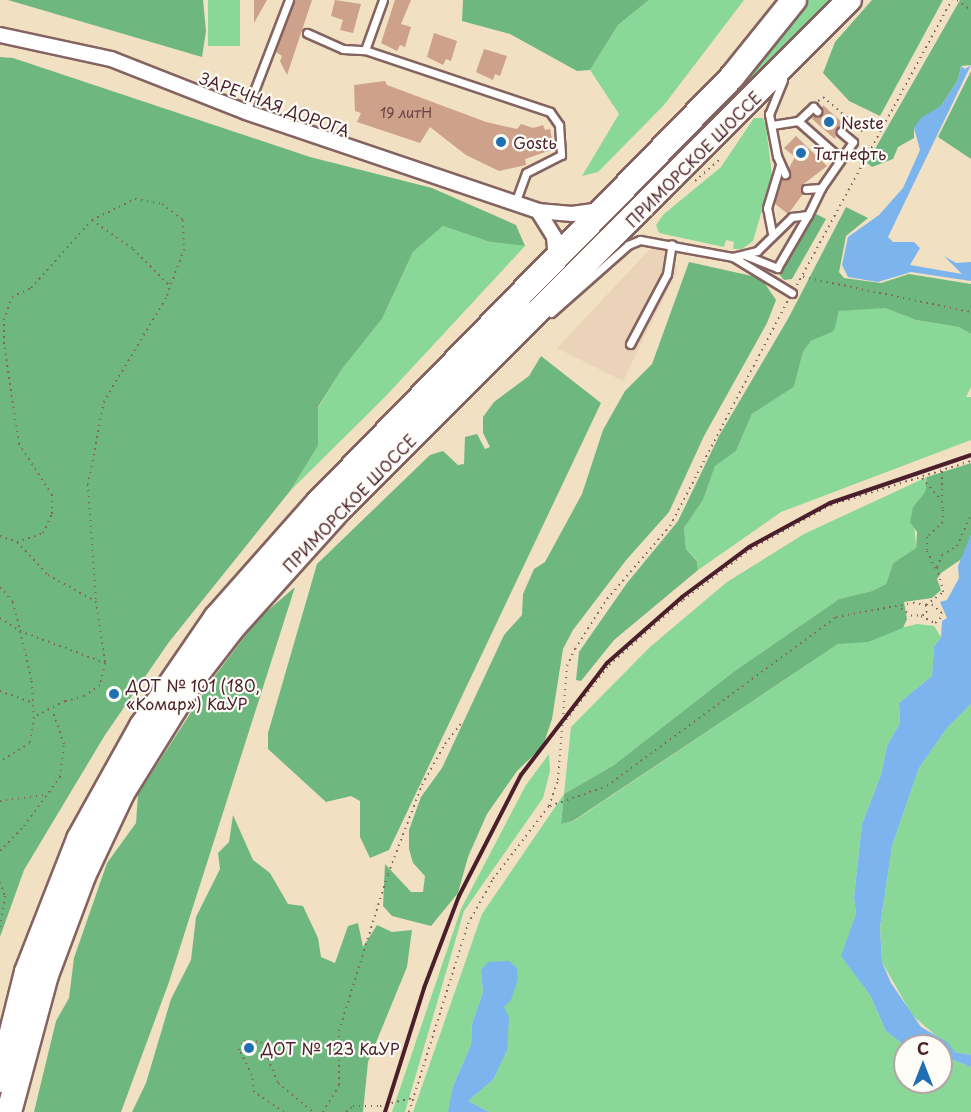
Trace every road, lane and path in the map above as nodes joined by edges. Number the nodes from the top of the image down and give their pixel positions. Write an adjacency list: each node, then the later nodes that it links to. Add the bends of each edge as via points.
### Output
1 (289, 0): 13 (lane)
2 (383, 0): 10 (lane)
3 (794, 0): 24 (highway, ПРИМОРСКОЕ ШОССЕ, via 732,77)
4 (849, 0): 11 (highway, ПРИМОРСКОЕ ШОССЕ)
5 (952, 0): 33 (path)
6 (957, 0): 7 (path)
7 (971, 10)
8 (307, 33): 10 (lane, via 344,50)
9 (0, 35): 13 (street, ЗАРЕЧНАЯ ДОРОГА, via 111,59)
10 (365, 50): 23 (lane, via 550,112 559,125 561,154 526,173)
11 (793, 59): 15 (lane, via 773,98); 38 (highway, ПРИМОРСКОЕ ШОССЕ)
12 (815, 109): 14 (lane); 17 (path, via 823,97 862,130)
13 (246, 112): 23 (street, ЗАРЕЧНАЯ ДОРОГА)
14 (798, 122): 15 (lane); 18 (lane)
15 (772, 125): 19 (lane)
16 (841, 132): 17 (lane)
17 (853, 142): 18 (lane)
18 (840, 158): 21 (lane)
19 (780, 165): 20 (lane); 28 (lane, via 767,208)
20 (785, 174)
21 (821, 188): 22 (lane); 26 (lane)
22 (806, 189)
23 (515, 202): 25 (street, ЗАРЕЧНАЯ ДОРОГА)
24 (604, 210): 25 (street, ЗАРЕЧНАЯ ДОРОГА, via 572,214); 32 (highway, ПРИМОРСКОЕ ШОССЕ)
25 (538, 211): 32 (street, via 554,237)
26 (808, 215): 28 (lane, via 792,217); 30 (lane, via 777,268)
27 (92, 220): 34 (path, via 133,249); 34 (path, via 135,199 162,204 183,220 184,249); 46 (path, via 31,288 12,297 4,320 6,371 19,444 52,495 52,514 43,533)
28 (772, 233): 30 (lane, via 765,246)
29 (672, 244): 31 (lane); 37 (lane, via 667,274); 38 (lane, via 640,240 628,244 567,301)
30 (745, 255): 31 (lane)
31 (733, 257): 35 (lane)
32 (556, 259): 39 (highway, ПРИМОРСКОЕ ШОССЕ)
33 (802, 277): 35 (path); 36 (path)
34 (171, 287): 49 (path, via 104,400 88,484)
35 (792, 293): 61 (path, via 670,526 607,599 575,649 567,666)
36 (971, 312)
37 (630, 344)
38 (504, 349): 39 (highway, ПРИМОРСКОЕ ШОССЕ)
39 (377, 458): 69 (highway, ПРИМОРСКОЕ ШОССЕ, via 216,618 141,726 103,790 64,873 31,962); 71 (highway, ПРИМОРСКОЕ ШОССЕ, via 193,679 122,793 83,876 46,975)
40 (971, 461): 41 (path)
41 (942, 470): 42 (path); 43 (path)
42 (921, 477): 43 (path); 61 (path, via 831,505 751,549 683,600 609,665)
43 (942, 501): 47 (path, via 943,522 929,534 926,544)
44 (971, 515): 47 (path, via 957,546 940,558)
45 (0, 536): 46 (path)
46 (17, 542): 49 (path, via 48,575)
47 (937, 571): 50 (path, via 943,592)
48 (0, 586): 54 (path, via 13,602)
49 (96, 601): 55 (path)
50 (928, 604): 51 (path); 52 (path); 52 (path, via 942,613 940,619 935,623)
51 (899, 607): 52 (path, via 907,614); 65 (path, via 836,617 607,786)
52 (921, 616)
53 (0, 618): 54 (path)
54 (20, 631): 55 (path); 57 (path)
55 (105, 663): 58 (path, via 100,685)
56 (0, 692): 57 (path)
57 (33, 703): 59 (path)
58 (51, 709): 59 (path); 63 (path, via 64,744 63,760 60,777)
59 (34, 717): 62 (path, via 30,743)
60 (463, 721): 74 (path, via 422,785 388,874 339,1031 339,1085)
61 (564, 722): 65 (path, via 558,780)
62 (0, 761)
63 (45, 795): 64 (path); 66 (path, via 24,826)
64 (0, 801)
65 (549, 806): 70 (path, via 493,879 468,924)
66 (0, 851)
67 (0, 882): 68 (path, via 5,896)
68 (0, 928)
69 (0, 1080)
70 (413, 1098): 75 (path, via 380,1106 353,1106); 76 (path)
71 (9, 1112)
72 (284, 1112): 73 (path, via 254,1092 252,1075 239,1050 244,1041 261,1042 278,1083)
73 (313, 1112)
74 (323, 1112)
75 (346, 1112)
76 (409, 1112)

